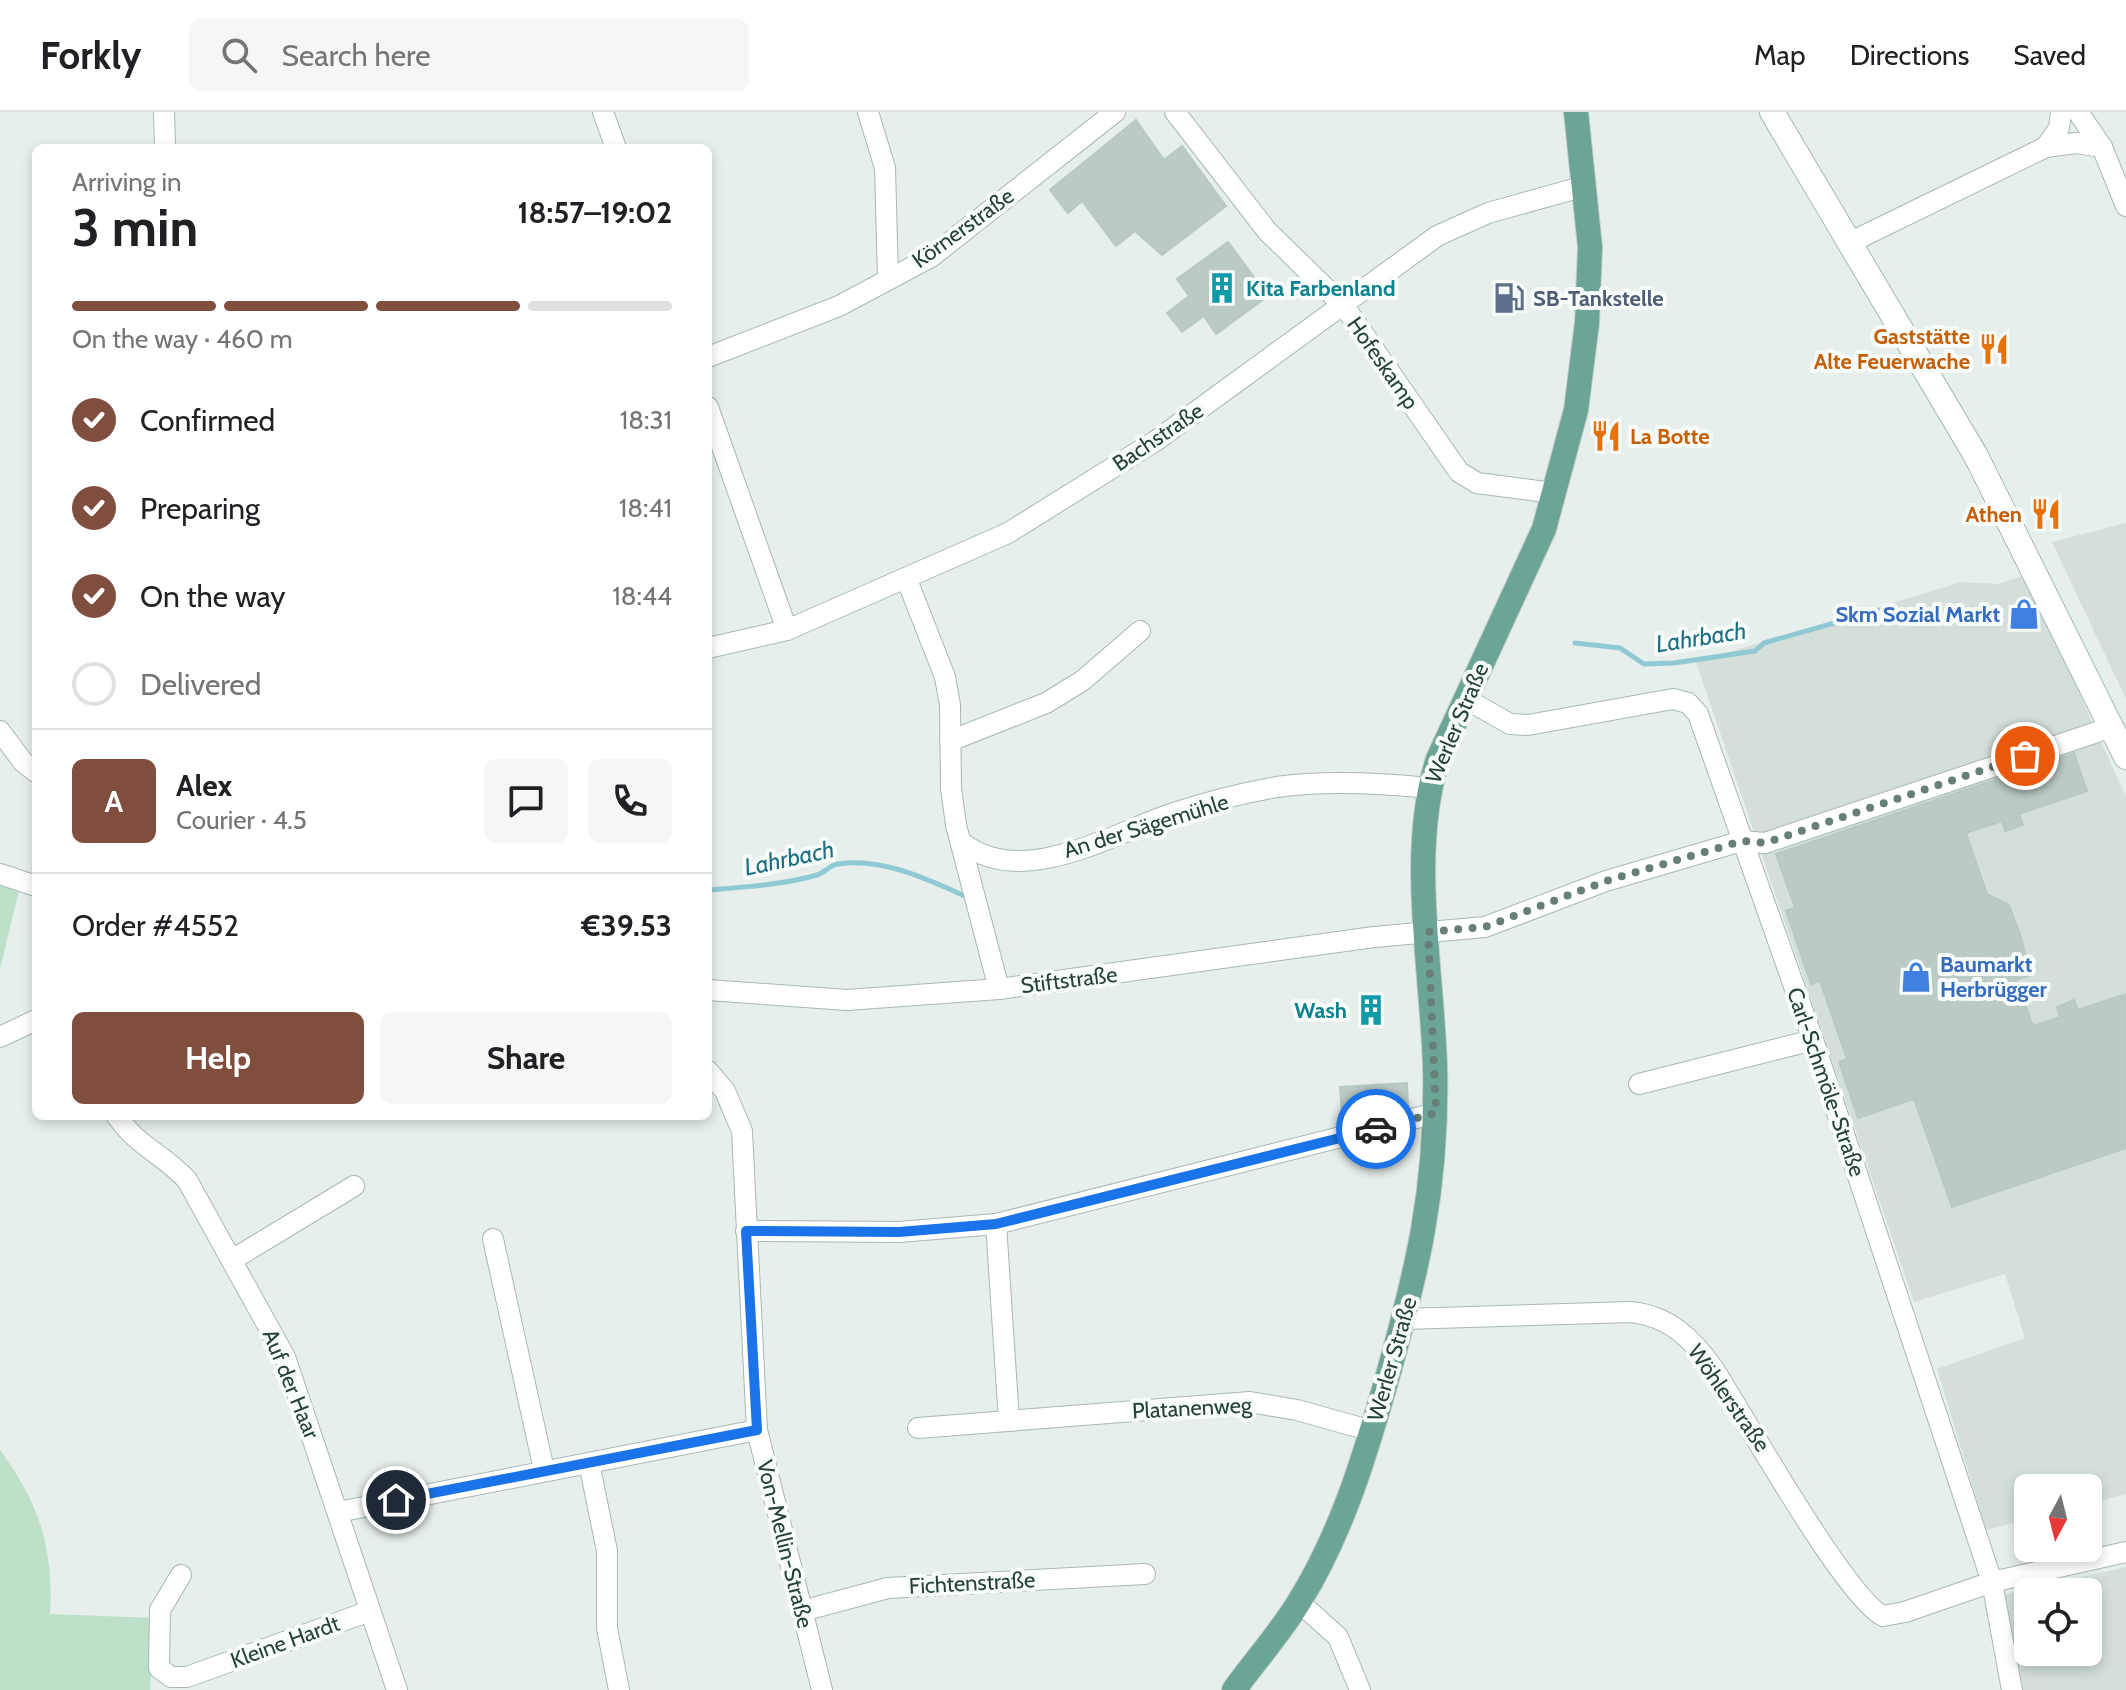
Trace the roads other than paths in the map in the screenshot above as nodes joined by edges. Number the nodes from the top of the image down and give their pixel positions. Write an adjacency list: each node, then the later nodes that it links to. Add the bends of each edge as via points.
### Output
1 (164, 112): 10 (street)
2 (603, 112): 11 (street)
3 (868, 112): 17 (street, via 885,168)
4 (1115, 112): 17 (street, Körnerstraße, via 931,257)
5 (1175, 112): 18 (street, Hofeskamp, via 1267,231)
6 (1576, 112): 14 (main road, Werler Straße)
7 (1772, 112): 16 (main road)
8 (2061, 112): 12 (street, via 2059,128)
9 (2078, 112): 13 (street)
10 (165, 144)
11 (609, 144)
12 (2046, 147): 13 (street); 16 (street)
13 (2102, 147): 15 (street)
14 (1585, 186): 18 (street, Bachstraße, via 1488,213 1437,236); 21 (main road, Werler Straße, via 1590,247 1581,378)
15 (2126, 206)
16 (1851, 242): 27 (main road, via 1976,456)
17 (888, 279): 19 (street, Körnerstraße, via 839,306)
18 (1344, 306): 21 (street, Hofeskamp, via 1459,472 1477,483); 22 (street, Bachstraße, via 1157,440 1008,533)
19 (712, 355)
20 (712, 418): 23 (street)
21 (1553, 493): 26 (main road, Werler Straße, via 1544,529)
22 (907, 580): 23 (street, Bachstraße); 29 (street, via 945,677)
23 (787, 630): 25 (street, Bachstraße)
24 (1140, 631): 29 (street, via 1082,681 1046,703)
25 (712, 647)
26 (1466, 699): 32 (main road, Werler Straße); 33 (street, Carl-Schmöle-Straße, via 1510,724 1528,725 1673,699 1688,703 1698,714)
27 (2112, 727): 30 (main road); 33 (street, Stiftstraße, via 1765,843)
28 (0, 731): 31 (street)
29 (950, 741): 34 (street, via 956,825)
30 (2126, 757)
31 (32, 769)
32 (1429, 788): 34 (street, An der Sägemühle, via 1276,788 1174,813 1072,851 1034,859 980,856); 37 (main road, Werler Straße, via 1423,852)
33 (1742, 841): 37 (street, Stiftstraße, via 1606,881 1485,927); 42 (street, Carl-Schmöle-Straße)
34 (964, 844): 38 (street)
35 (0, 874): 36 (street)
36 (32, 885)
37 (1428, 932): 38 (street, Stiftstraße); 45 (main road, Werler Straße)
38 (999, 989): 39 (street, Stiftstraße, via 847,1000)
39 (712, 990)
40 (32, 1022): 41 (street)
41 (0, 1037)
42 (1813, 1040): 44 (street); 63 (street, Carl-Schmöle-Straße)
43 (712, 1076): 49 (street, Von-Mellin-Straße, via 725,1091 742,1131)
44 (1639, 1084)
45 (1436, 1113): 48 (street); 52 (main road, Werler Straße, via 1426,1227)
46 (120, 1120): 51 (street, Auf der Haar, via 187,1180)
47 (354, 1186): 51 (street)
48 (996, 1224): 49 (street, via 899,1232); 53 (street)
49 (746, 1231): 55 (street, Von-Mellin-Straße)
50 (493, 1239): 58 (street)
51 (232, 1260): 59 (street, Auf der Haar, via 285,1357)
52 (1404, 1319): 56 (main road, Werler Straße); 63 (street, Wöhlerstraße, via 1630,1312 1658,1317 1702,1352 1865,1602 1883,1616)
53 (1009, 1421): 54 (street, Platanenweg); 56 (street, Platanenweg, via 1250,1402)
54 (918, 1428)
55 (757, 1430): 57 (street); 66 (street, Von-Mellin-Straße)
56 (1372, 1431): 64 (main road, Werler Straße, via 1344,1515)
57 (589, 1463): 58 (street); 68 (street, via 607,1551 607,1628)
58 (544, 1470): 59 (street)
59 (338, 1512): 65 (street, Auf der Haar)
60 (2126, 1552): 63 (street)
61 (1145, 1574): 66 (street, Fichtenstraße, via 888,1588)
62 (181, 1575): 65 (street, Kleine Hardt, via 160,1610 159,1668 171,1677 187,1677)
63 (1992, 1582): 72 (street, Carl-Schmöle-Straße)
64 (1299, 1602): 70 (main road, Werler Straße); 71 (street, via 1338,1637)
65 (370, 1611): 67 (street, Auf der Haar)
66 (802, 1611): 69 (street, Von-Mellin-Straße)
67 (397, 1690)
68 (619, 1690)
69 (822, 1690)
70 (1234, 1690)
71 (1360, 1690)
72 (2012, 1690)

